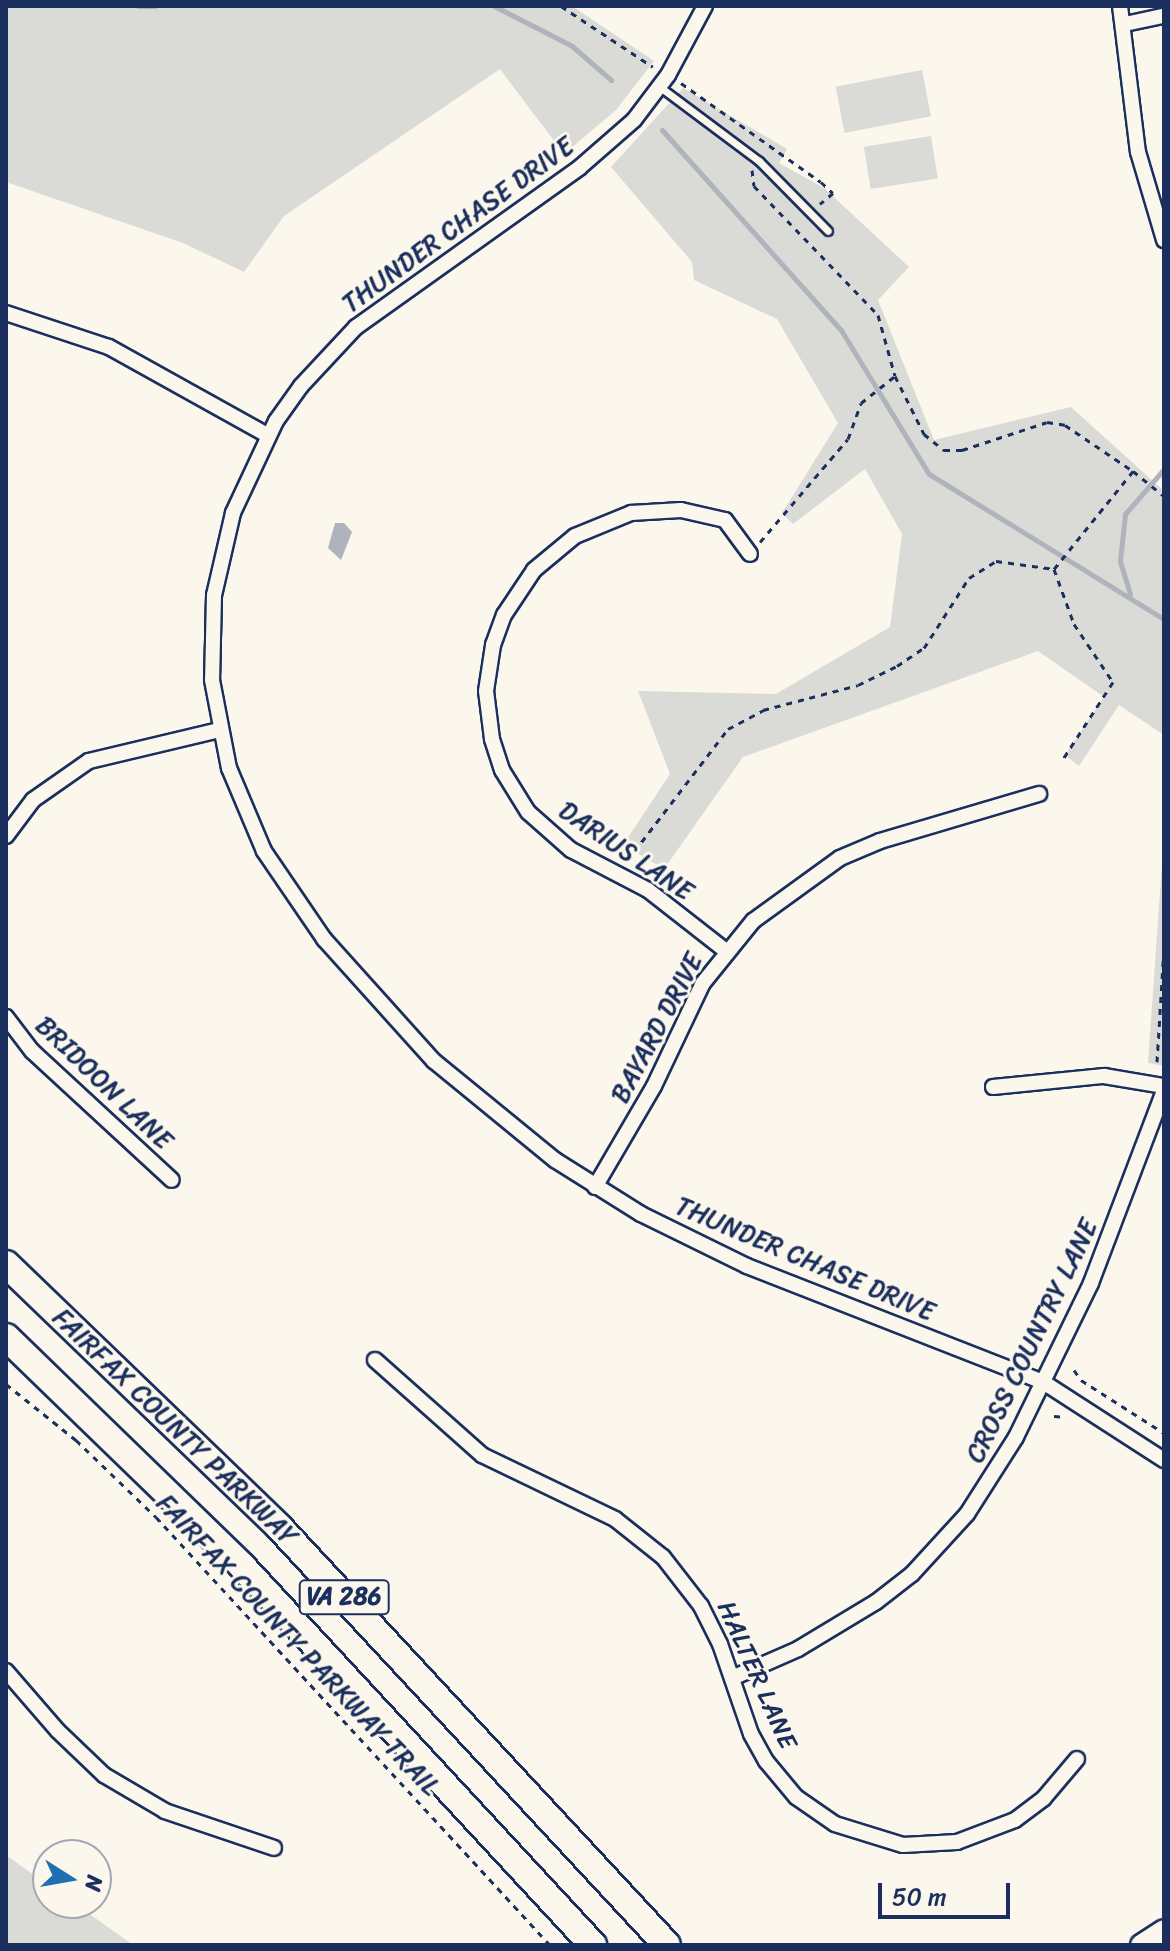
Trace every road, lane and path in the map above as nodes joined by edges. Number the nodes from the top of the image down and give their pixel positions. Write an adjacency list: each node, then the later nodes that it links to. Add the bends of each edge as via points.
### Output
1 (705, 6): 5 (street, THUNDER CHASE DRIVE)
2 (1120, 6): 4 (street)
3 (1164, 16): 4 (street)
4 (1125, 24): 8 (street, via 1138,152)
5 (660, 87): 6 (lane); 11 (street, THUNDER CHASE DRIVE, via 634,120 579,168 356,327 301,386)
6 (759, 161): 7 (lane); 10 (path, via 750,174 754,186 871,305 892,354)
7 (828, 231)
8 (1164, 240)
9 (6, 313): 11 (street, via 109,347)
10 (895, 376): 12 (path, via 924,434 944,450 962,450 1047,422 1065,425); 14 (path, via 861,403 848,439)
11 (267, 435): 16 (street, THUNDER CHASE DRIVE, via 233,513 214,595 212,680)
12 (1133, 471): 13 (path); 15 (path)
13 (1164, 496)
14 (750, 554): 20 (street, DARIUS LANE, via 737,529 711,514 631,513 575,536 550,554 504,615 486,691 502,770 528,812 552,835)
15 (1054, 569): 17 (path, via 1074,624 1113,682); 20 (path, via 996,561 969,578 924,648 897,666 858,685 763,710 728,729)
16 (219, 730): 19 (street, via 89,761 33,800); 28 (street, THUNDER CHASE DRIVE, via 242,806 264,851 324,939 434,1061)
17 (1063, 759)
18 (1039, 794): 22 (street, BAYARD DRIVE, via 840,858 783,895)
19 (6, 836)
20 (618, 873): 22 (street, DARIUS LANE)
21 (1164, 948): 24 (path)
22 (726, 951): 28 (street, BAYARD DRIVE, via 703,983 654,1086)
23 (6, 1017): 27 (street, BRIDOON LANE, via 32,1051)
24 (1157, 1062)
25 (993, 1087): 26 (street, via 1104,1076)
26 (1164, 1088): 33 (street, CROSS COUNTRY LANE, via 1115,1229)
27 (172, 1180)
28 (595, 1187): 33 (street, THUNDER CHASE DRIVE, via 747,1266)
29 (6, 1264): 44 (highway, FAIRFAX COUNTY PARKWAY / VA 286, via 279,1527)
30 (6, 1337): 43 (highway, FAIRFAX COUNTY PARKWAY / VA 286, via 262,1587)
31 (375, 1360): 38 (street, HALTER LANE, via 482,1455 589,1504 640,1536 701,1606)
32 (1074, 1370): 35 (path, via 1081,1380)
33 (1043, 1382): 36 (street, THUNDER CHASE DRIVE); 38 (street, CROSS COUNTRY LANE, via 993,1477 912,1574 839,1627)
34 (6, 1384): 42 (path, FAIRFAX COUNTY PARKWAY TRAIL, via 76,1440 156,1517)
35 (1164, 1433)
36 (1164, 1460)
37 (6, 1671): 40 (street, via 104,1775 186,1820)
38 (732, 1678): 39 (street, HALTER LANE, via 751,1734 781,1782 835,1824 889,1842 930,1845 984,1834 1044,1798)
39 (1077, 1759)
40 (274, 1848)
41 (1164, 1930): 45 (main road)
42 (550, 1945)
43 (593, 1945)
44 (667, 1945)
45 (1141, 1945)

